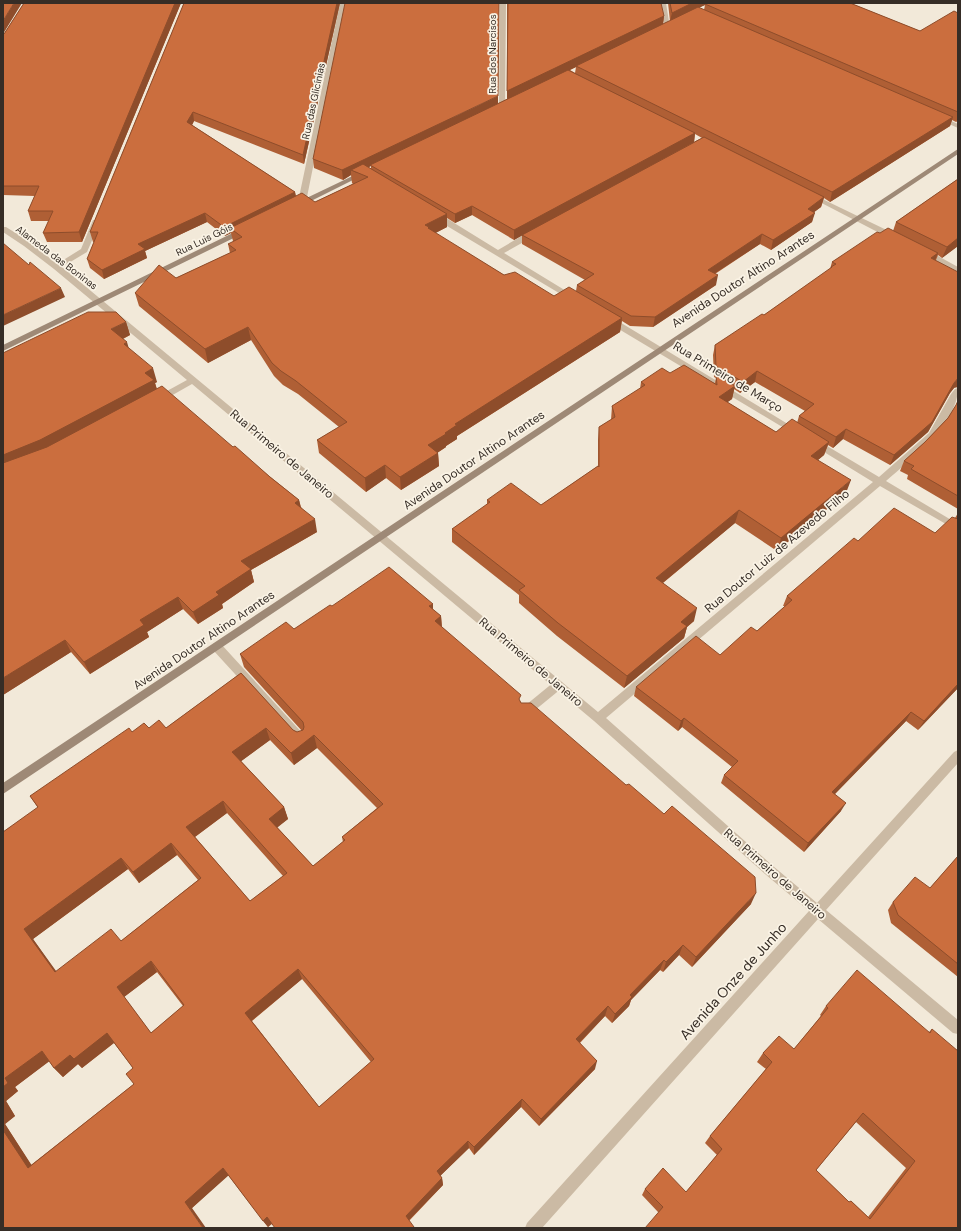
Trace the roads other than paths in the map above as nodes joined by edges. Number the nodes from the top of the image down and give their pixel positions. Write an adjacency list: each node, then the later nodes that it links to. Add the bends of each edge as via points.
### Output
1 (343, 3): 11 (street, Rua das Glicínias)
2 (503, 3): 5 (street, Rua dos Narcisos)
3 (663, 3): 4 (street, via 671,25)
4 (660, 30)
5 (502, 106)
6 (936, 116): 7 (street)
7 (958, 126)
8 (958, 151): 15 (street, Avenida Doutor Altino Arantes)
9 (367, 173): 11 (street)
10 (807, 193): 15 (street)
11 (302, 202): 12 (street)
12 (288, 209)
13 (430, 212): 21 (street)
14 (99, 214): 22 (street, via 84,250)
15 (857, 218): 19 (street); 28 (street, Avenida Doutor Altino Arantes)
16 (253, 226): 25 (street, Rua Luis Góis)
17 (3, 229): 22 (street, Alameda das Boninas)
18 (539, 230): 21 (street)
19 (905, 243)
20 (918, 249): 23 (street)
21 (498, 253): 24 (street)
22 (57, 267): 25 (street, Alameda das Boninas)
23 (958, 270)
24 (576, 300)
25 (99, 301): 27 (street, Rua Luis Góis); 29 (street, Rua Primeiro de Janeiro)
26 (603, 316): 28 (street, Rua Primeiro de Março)
27 (3, 348)
28 (660, 350): 32 (street, Rua Primeiro de Março); 34 (street, Avenida Doutor Altino Arantes)
29 (194, 380): 31 (street); 34 (street, Rua Primeiro de Janeiro)
30 (958, 391): 32 (street, Rua Doutor Luiz de Azevedo Filho, via 932,435)
31 (149, 404)
32 (880, 481): 33 (street, Rua Primeiro de Março); 38 (street, Rua Doutor Luiz de Azevedo Filho)
33 (958, 528)
34 (382, 537): 35 (street, Avenida Doutor Altino Arantes); 36 (street, Rua Primeiro de Janeiro)
35 (217, 647): 39 (street); 41 (street, Avenida Doutor Altino Arantes)
36 (558, 685): 37 (street); 38 (street, Rua Primeiro de Janeiro)
37 (525, 712)
38 (598, 718): 42 (street, Rua Primeiro de Janeiro)
39 (302, 738)
40 (958, 755): 42 (street, Avenida Onze de Junho)
41 (3, 789)
42 (818, 911): 43 (street, Rua Primeiro de Janeiro); 44 (street, Avenida Onze de Junho)
43 (958, 1028)
44 (532, 1228)

